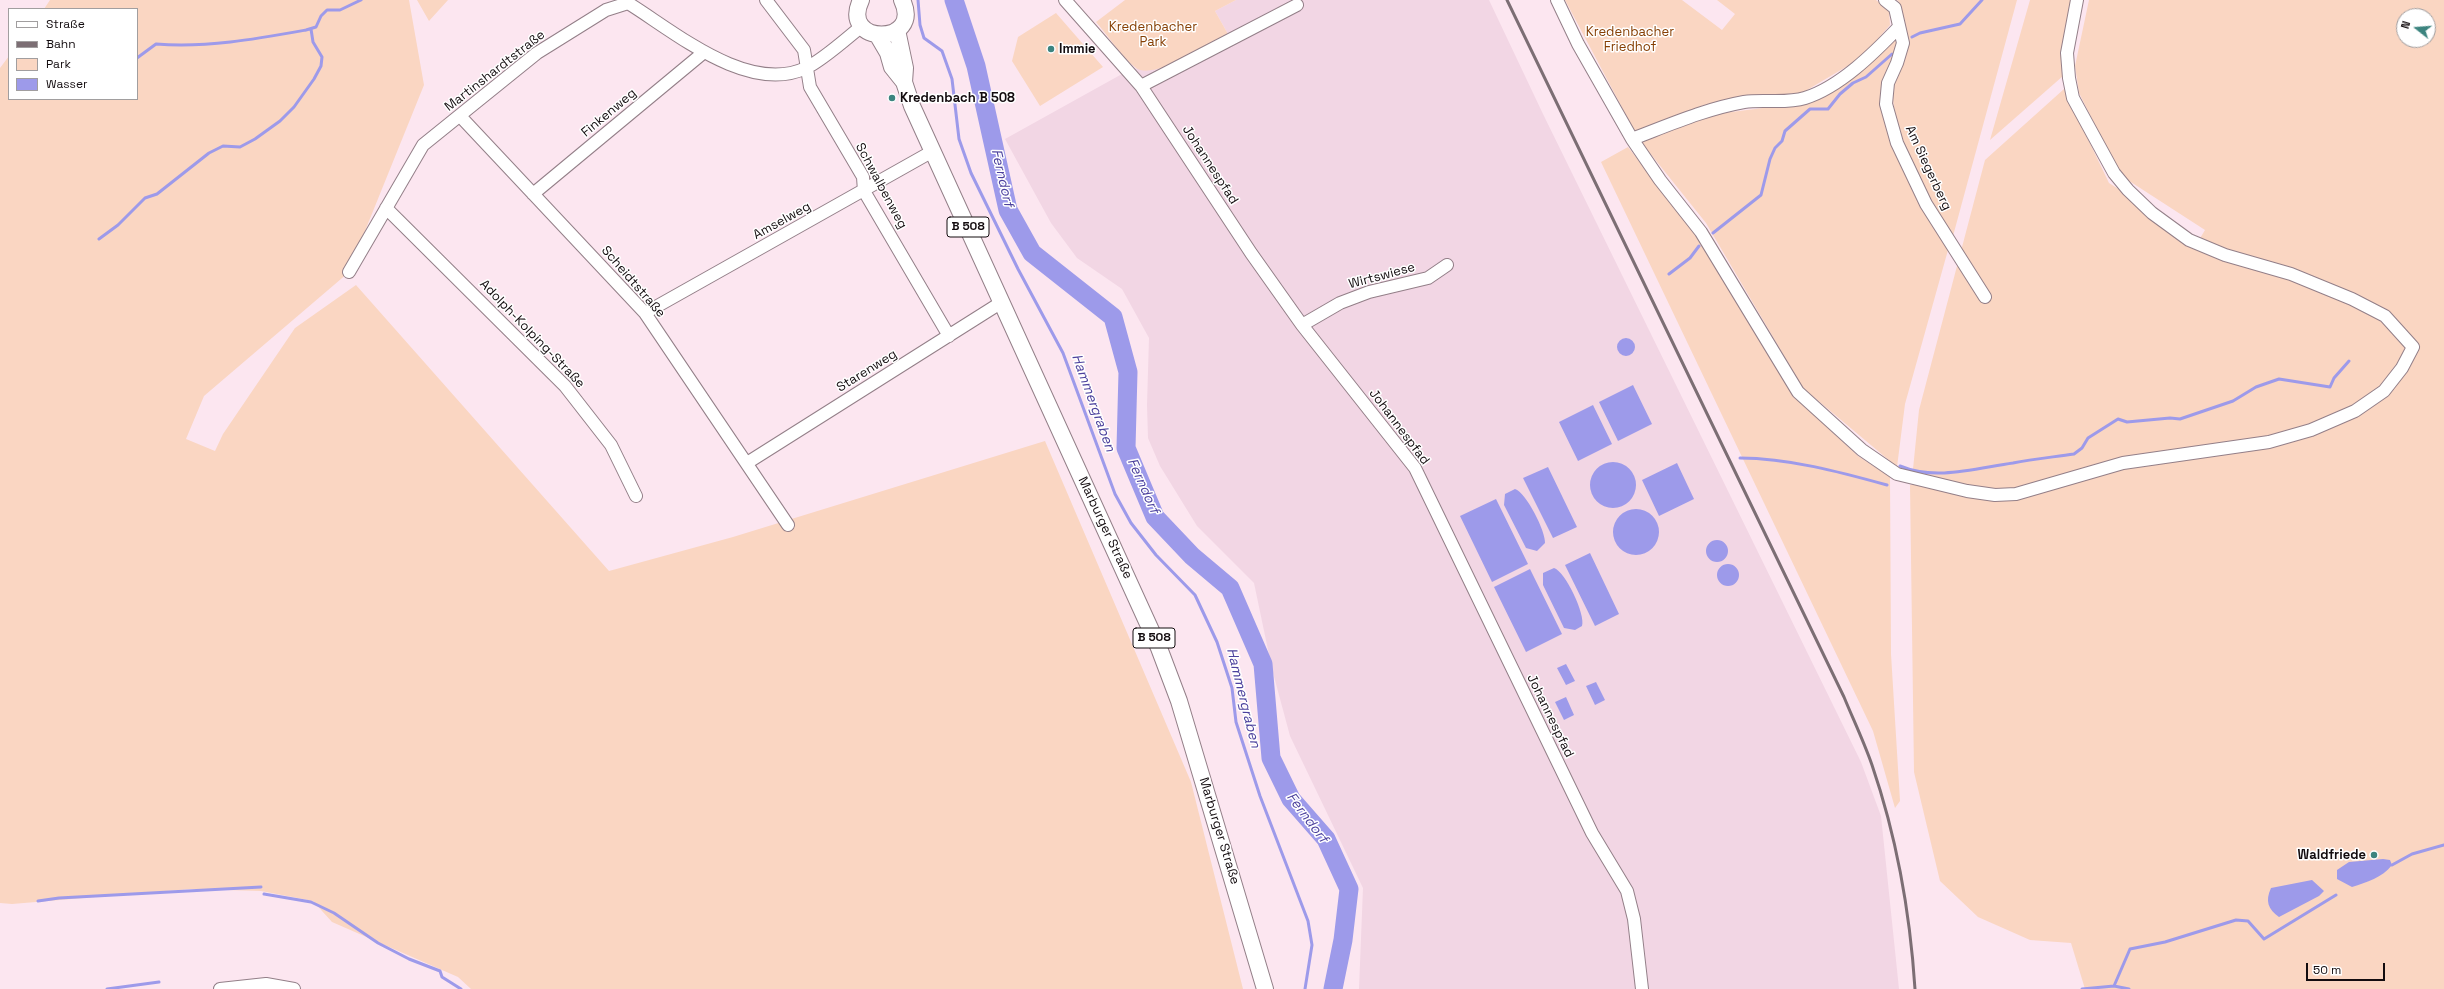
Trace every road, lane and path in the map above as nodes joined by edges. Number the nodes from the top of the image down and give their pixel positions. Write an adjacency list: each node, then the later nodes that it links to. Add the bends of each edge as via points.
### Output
1 (766, 0): 15 (street, Schwalbenweg, via 804,50)
2 (861, 0): 10 (main road, via 858,13)
3 (1065, 0): 17 (street, Johannespfad)
4 (1557, 0): 19 (street, via 1578,44)
5 (1885, 0): 11 (street, Am Siegerberg, via 1895,8)
6 (2078, 0): 19 (street, via 2067,52 2073,98 2114,173 2152,213 2189,240 2226,255 2291,274 2352,299 2385,316 2413,347 2402,368 2384,391 2355,411 2329,423 2269,442 2123,463 2016,494 1995,495 1967,491 1897,474 1862,450 1798,392 1701,232)
7 (628, 2): 14 (street, Martinshardtstraße); 18 (street, Martinshardtstraße, via 606,10 537,53)
8 (905, 2): 12 (main road, via 904,20)
9 (1298, 6): 17 (street)
10 (862, 26): 13 (main road, B 508); 15 (street, Martinshardtstraße)
11 (1899, 27): 19 (street, via 1866,61 1818,92 1804,98 1746,102 1707,110); 26 (street, Am Siegerberg, via 1903,43 1888,83 1886,104 1897,142 1926,204)
12 (897, 30): 13 (main road); 16 (main road, Marburger Straße / B 508, via 905,68)
13 (878, 36): 16 (main road, Marburger Straße / B 508, via 888,53 892,67)
14 (703, 53): 15 (street, Martinshardtstraße, via 737,66 769,74 786,74); 22 (street, Finkenweg)
15 (807, 67): 21 (street, Schwalbenweg, via 810,87 863,177)
16 (904, 82): 20 (main road, Marburger Straße / B 508)
17 (1141, 86): 29 (street, Johannespfad, via 1251,253)
18 (460, 116): 22 (street, Scheidtstraße); 23 (street, Martinshardtstraße, via 423,146)
19 (1632, 139)
20 (933, 151): 21 (street, Amselweg); 27 (main road, Marburger Straße / B 508)
21 (864, 191): 28 (street, Amselweg); 30 (street, Schwalbenweg)
22 (534, 194): 28 (street, Scheidtstraße)
23 (386, 208): 25 (street, Martinshardtstraße); 32 (street, Adolph-Kolping-Straße, via 565,386 611,445)
24 (1447, 265): 29 (street, Wirtswiese, via 1428,278 1369,292 1340,303)
25 (349, 272)
26 (1985, 297)
27 (1002, 302): 30 (street, Starenweg); 36 (main road, Marburger Straße / B 508, via 1132,587 1179,701)
28 (644, 313): 31 (street, Scheidtstraße)
29 (1302, 325): 37 (street, Johannespfad, via 1415,468 1592,833 1627,891 1634,919)
30 (949, 336): 31 (street, Starenweg)
31 (747, 463): 33 (street, Scheidtstraße)
32 (636, 496)
33 (788, 525)
34 (220, 989): 35 (street, via 266,984)
35 (294, 989)
36 (1265, 989)
37 (1642, 989)

